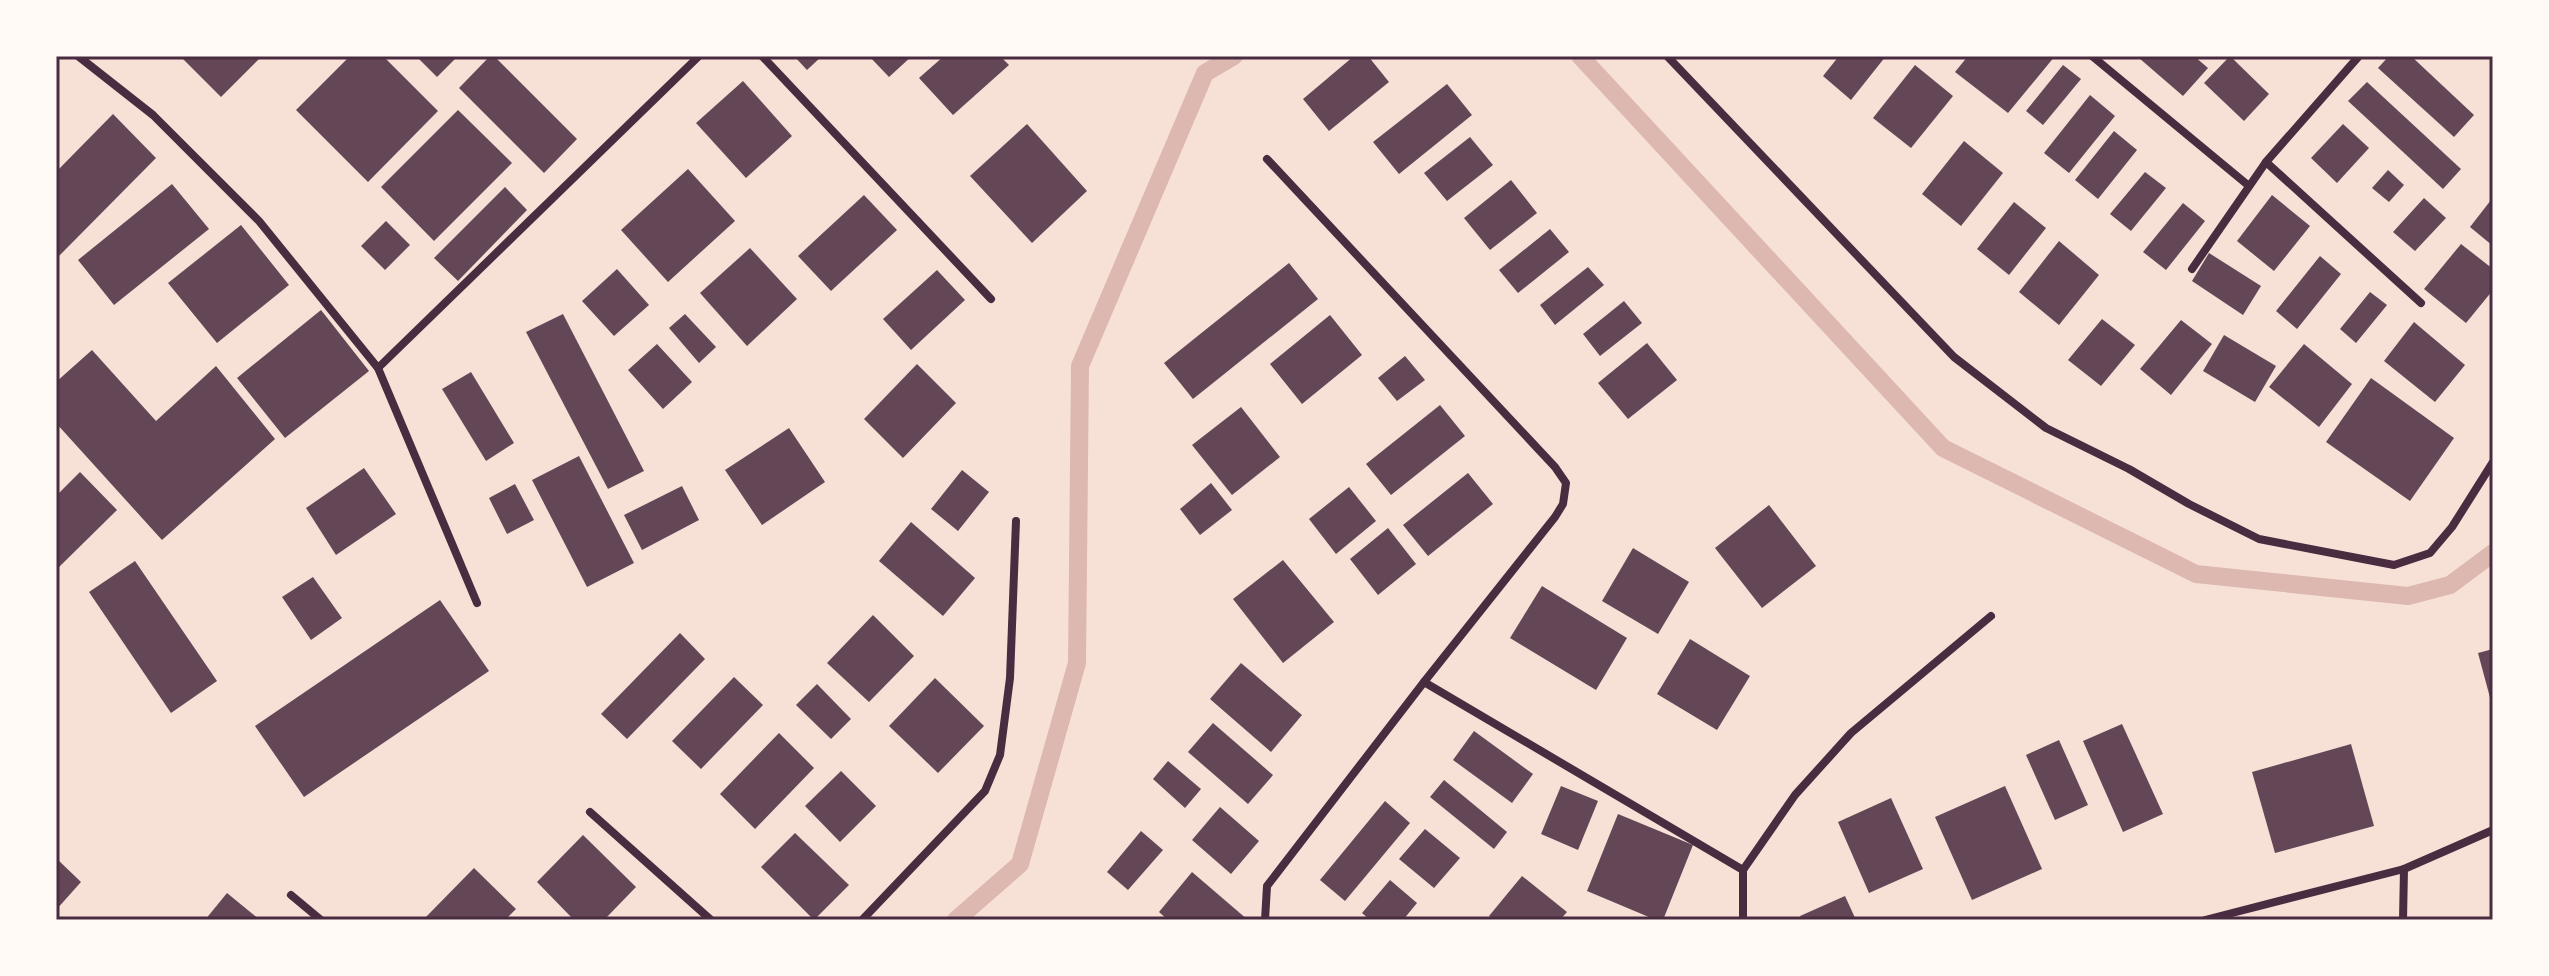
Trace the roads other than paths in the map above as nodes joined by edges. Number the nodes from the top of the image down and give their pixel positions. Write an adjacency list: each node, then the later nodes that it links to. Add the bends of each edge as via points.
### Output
1 (78, 56): 13 (street, via 153,115 259,221)
2 (699, 56): 13 (street)
3 (762, 56): 11 (street)
4 (1667, 56): 14 (street, via 1954,357 2046,428 2259,539 2394,565 2430,553)
5 (2092, 56): 9 (street)
6 (2359, 56): 8 (street)
7 (1267, 159): 18 (street, via 1566,483 1555,517)
8 (2266, 162): 9 (street); 12 (street)
9 (2249, 186): 10 (street)
10 (2192, 269)
11 (991, 299)
12 (2421, 303)
13 (378, 368): 16 (street)
14 (2493, 462)
15 (1016, 521): 26 (street, via 1010,678 1000,755 985,791)
16 (477, 603)
17 (1991, 616): 22 (street, via 1851,733 1795,795)
18 (1424, 682): 22 (street); 27 (street, via 1267,886)
19 (590, 812): 25 (street)
20 (2493, 830): 21 (street)
21 (2404, 869): 29 (street); 30 (street)
22 (1743, 870): 28 (street)
23 (291, 895): 24 (street)
24 (321, 920)
25 (711, 920)
26 (862, 920)
27 (1265, 920)
28 (1743, 920)
29 (2205, 920)
30 (2403, 920)

